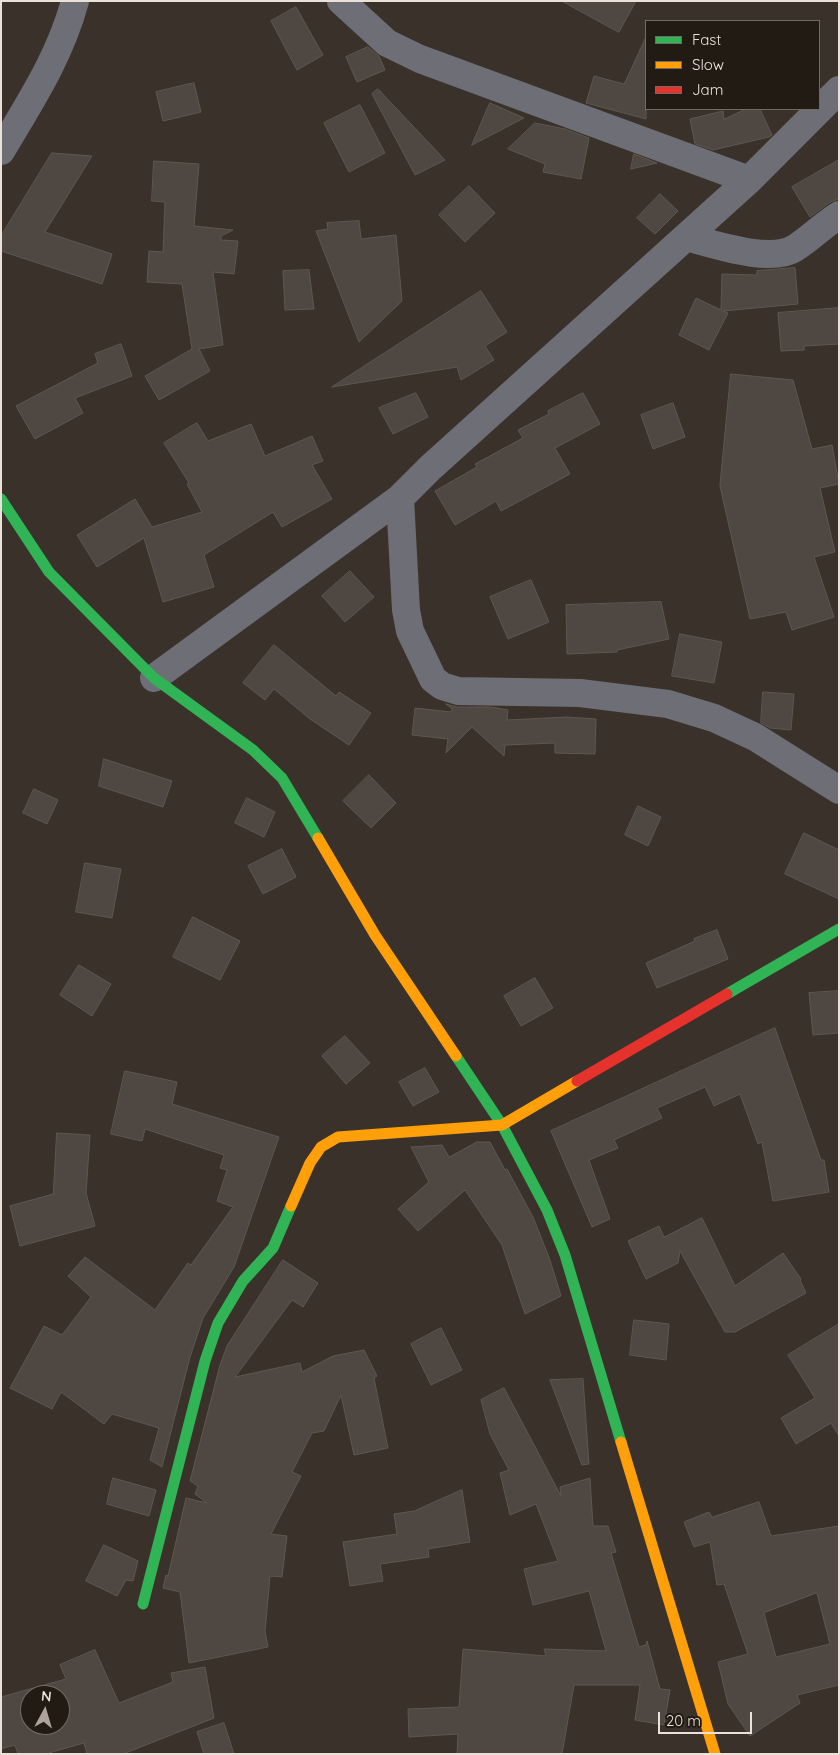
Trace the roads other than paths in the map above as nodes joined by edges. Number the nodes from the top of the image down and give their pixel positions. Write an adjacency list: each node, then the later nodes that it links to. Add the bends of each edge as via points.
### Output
1 (75, 1): 6 (street, via 68,28 49,69)
2 (341, 1): 7 (street, via 388,42 420,58)
3 (839, 90): 4 (street)
4 (820, 109)
5 (819, 110): 7 (street)
6 (1, 151)
7 (749, 180): 9 (street)
8 (839, 215): 9 (street, via 794,249 774,254 751,253)
9 (686, 237): 10 (street)
10 (400, 498): 12 (street); 13 (street, via 410,631 433,679 442,686 458,691 580,693 668,704 714,718 754,737)
11 (1, 499): 12 (street, via 49,572)
12 (154, 678): 15 (street, via 253,750 282,778 375,935)
13 (839, 790)
14 (839, 929): 15 (street)
15 (502, 1125): 16 (street, via 338,1137 321,1147 310,1163 273,1248 243,1281 218,1322 205,1361); 17 (street, via 547,1210 565,1255)
16 (143, 1604)
17 (715, 1754)

